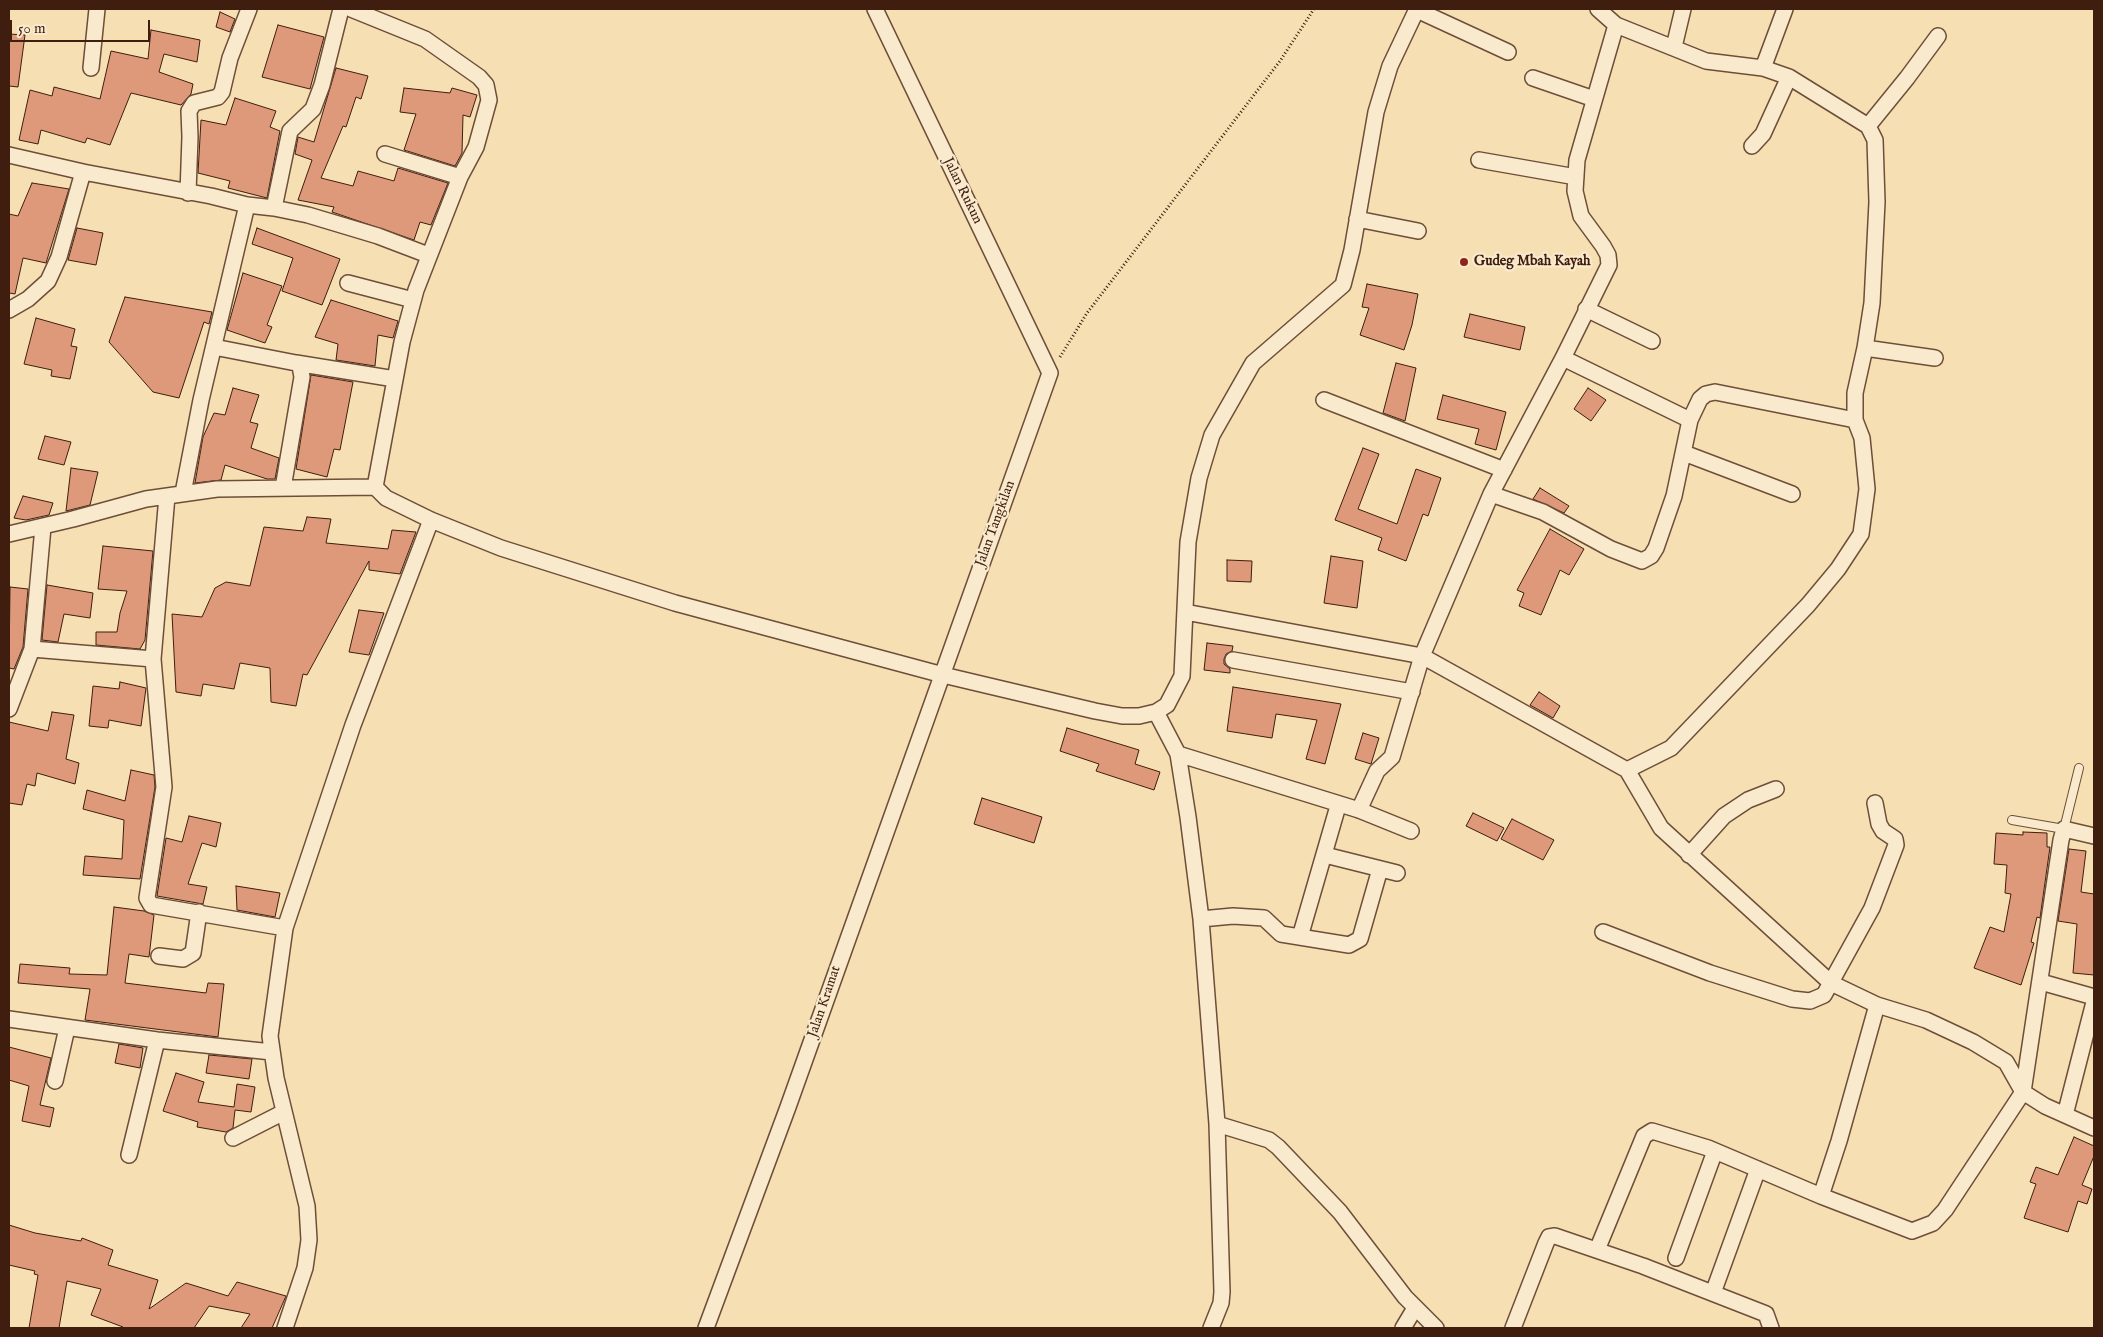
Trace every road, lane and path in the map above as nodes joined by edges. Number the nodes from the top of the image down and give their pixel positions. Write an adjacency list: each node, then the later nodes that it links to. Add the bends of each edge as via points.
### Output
1 (97, 9): 15 (street)
2 (249, 9): 28 (street, via 230,58 222,92 218,97 194,103 189,110)
3 (341, 9): 30 (street, via 313,109 290,131)
4 (351, 9): 26 (street, via 425,39 486,85 489,100 486,111 476,146)
5 (875, 9): 44 (street, Jalan Rukun)
6 (1314, 9): 44 (path, via 1280,61 1087,313)
7 (1417, 9): 14 (street); 31 (street, via 1390,66 1376,112)
8 (1598, 9): 11 (street)
9 (1683, 9): 13 (street)
10 (1785, 9): 16 (street)
11 (1616, 25): 13 (street); 19 (street)
12 (1938, 36): 20 (street)
13 (1674, 47): 16 (street, via 1706,61)
14 (1508, 52)
15 (91, 68)
16 (1763, 68): 17 (street)
17 (1789, 77): 20 (street); 21 (street, via 1763,134)
18 (1533, 78): 19 (street)
19 (1594, 99): 27 (street, via 1577,160)
20 (1868, 126): 40 (street, via 1875,140 1877,202 1872,303)
21 (1752, 146)
22 (385, 154): 26 (street)
23 (9, 155): 25 (street)
24 (1479, 160): 27 (street)
25 (83, 172): 28 (street); 37 (street, via 48,281 28,299)
26 (460, 177): 33 (street)
27 (1576, 177): 36 (street, via 1575,191 1581,216 1606,250 1609,265)
28 (188, 193): 29 (street)
29 (248, 205): 30 (street); 39 (street)
30 (274, 208): 33 (street, via 378,236)
31 (1357, 219): 32 (street); 60 (street, via 1343,285 1253,363 1212,435 1188,542)
32 (1418, 230)
33 (428, 255): 35 (street)
34 (348, 283): 35 (street)
35 (413, 300): 45 (street)
36 (1586, 309): 38 (street); 41 (street)
37 (9, 310)
38 (1652, 341)
39 (214, 347): 43 (street); 53 (street)
40 (1865, 348): 42 (street); 48 (street, via 1855,393)
41 (1563, 358): 47 (street); 50 (street)
42 (1935, 358)
43 (296, 362): 45 (street); 52 (street, via 302,377)
44 (1050, 373): 65 (street, Jalan Tangkilan)
45 (395, 378): 51 (street)
46 (1324, 400): 50 (street)
47 (1690, 420): 48 (street, via 1700,399 1715,392); 49 (street)
48 (1855, 420): 71 (street, via 1862,438 1867,489 1861,534 1857,541 1808,605 1671,748)
49 (1684, 453): 54 (street, via 1674,496 1656,548 1642,561 1612,549 1543,512); 55 (street)
50 (1504, 470): 54 (street)
51 (375, 487): 52 (street); 57 (street, via 386,498)
52 (283, 488): 53 (street)
53 (184, 493): 56 (street)
54 (1491, 494): 62 (street)
55 (1792, 494)
56 (167, 496): 58 (street); 63 (street)
57 (431, 520): 65 (street, via 502,548 675,603); 86 (street, via 353,725)
58 (43, 527): 59 (street); 61 (street)
59 (9, 534)
60 (1185, 612): 62 (street); 68 (street, via 1182,676 1167,705)
61 (32, 649): 63 (street); 67 (street)
62 (1422, 656): 66 (street); 71 (street)
63 (153, 659): 84 (street, via 164,787 148,898 151,906)
64 (1233, 660): 66 (street)
65 (942, 675): 68 (street, via 1122,716); 115 (street, Jalan Kramat)
66 (1412, 692): 75 (street, via 1392,756 1377,770)
67 (9, 709)
68 (1156, 712): 69 (street)
69 (1178, 754): 74 (street); 85 (street)
70 (2079, 768): 77 (lane)
71 (1627, 770): 81 (street, via 1661,828)
72 (1776, 789): 81 (street, via 1748,800 1724,816)
73 (1875, 803): 91 (street, via 1879,824 1895,839 1896,845 1872,908)
74 (1338, 806): 75 (street); 80 (street)
75 (1359, 810): 78 (street)
76 (2012, 820): 77 (lane)
77 (2064, 829): 79 (street); 90 (street, via 2058,850)
78 (1411, 831)
79 (2094, 836)
80 (1325, 855): 82 (street); 88 (street)
81 (1689, 855): 91 (street)
82 (1380, 869): 83 (street); 88 (street, via 1360,939 1356,943 1349,945)
83 (1397, 873)
84 (199, 912): 86 (street); 89 (street, via 193,953 183,959)
85 (1201, 919): 88 (street, via 1232,916 1264,918 1281,934); 103 (street)
86 (285, 928): 98 (street, via 270,1036)
87 (1603, 932): 91 (street, via 1710,973 1792,999 1810,1001 1824,995)
88 (1300, 937)
89 (159, 956)
90 (2040, 982): 92 (street); 100 (street)
91 (1831, 983): 94 (street)
92 (2094, 996)
93 (2094, 1002): 102 (street)
94 (1877, 1006): 100 (street, via 1926,1020 1973,1042 2006,1062); 109 (street, via 1840,1141)
95 (9, 1019): 96 (street)
96 (67, 1028): 97 (street); 99 (street)
97 (157, 1040): 98 (street); 107 (street)
98 (272, 1052): 101 (street)
99 (55, 1081)
100 (2023, 1092): 102 (street); 109 (street, via 1945,1210 1933,1223 1912,1230)
101 (284, 1112): 105 (street); 114 (street, via 307,1206 309,1240 304,1268)
102 (2065, 1115): 104 (street)
103 (1217, 1124): 113 (street, via 1274,1144 1340,1212); 116 (street, via 1222,1292)
104 (2094, 1128)
105 (232, 1138)
106 (1714, 1151): 108 (street); 110 (street, via 1665,1133 1652,1131 1644,1136); 111 (street)
107 (129, 1155)
108 (1758, 1169): 109 (street); 112 (street)
109 (1821, 1196)
110 (1597, 1250): 112 (street); 119 (street, via 1549,1237)
111 (1676, 1258)
112 (1713, 1293): 120 (street, via 1766,1314)
113 (1415, 1308): 117 (street); 118 (street)
114 (285, 1328)
115 (706, 1328)
116 (1211, 1328)
117 (1403, 1328)
118 (1436, 1328)
119 (1514, 1328)
120 (1771, 1328)

